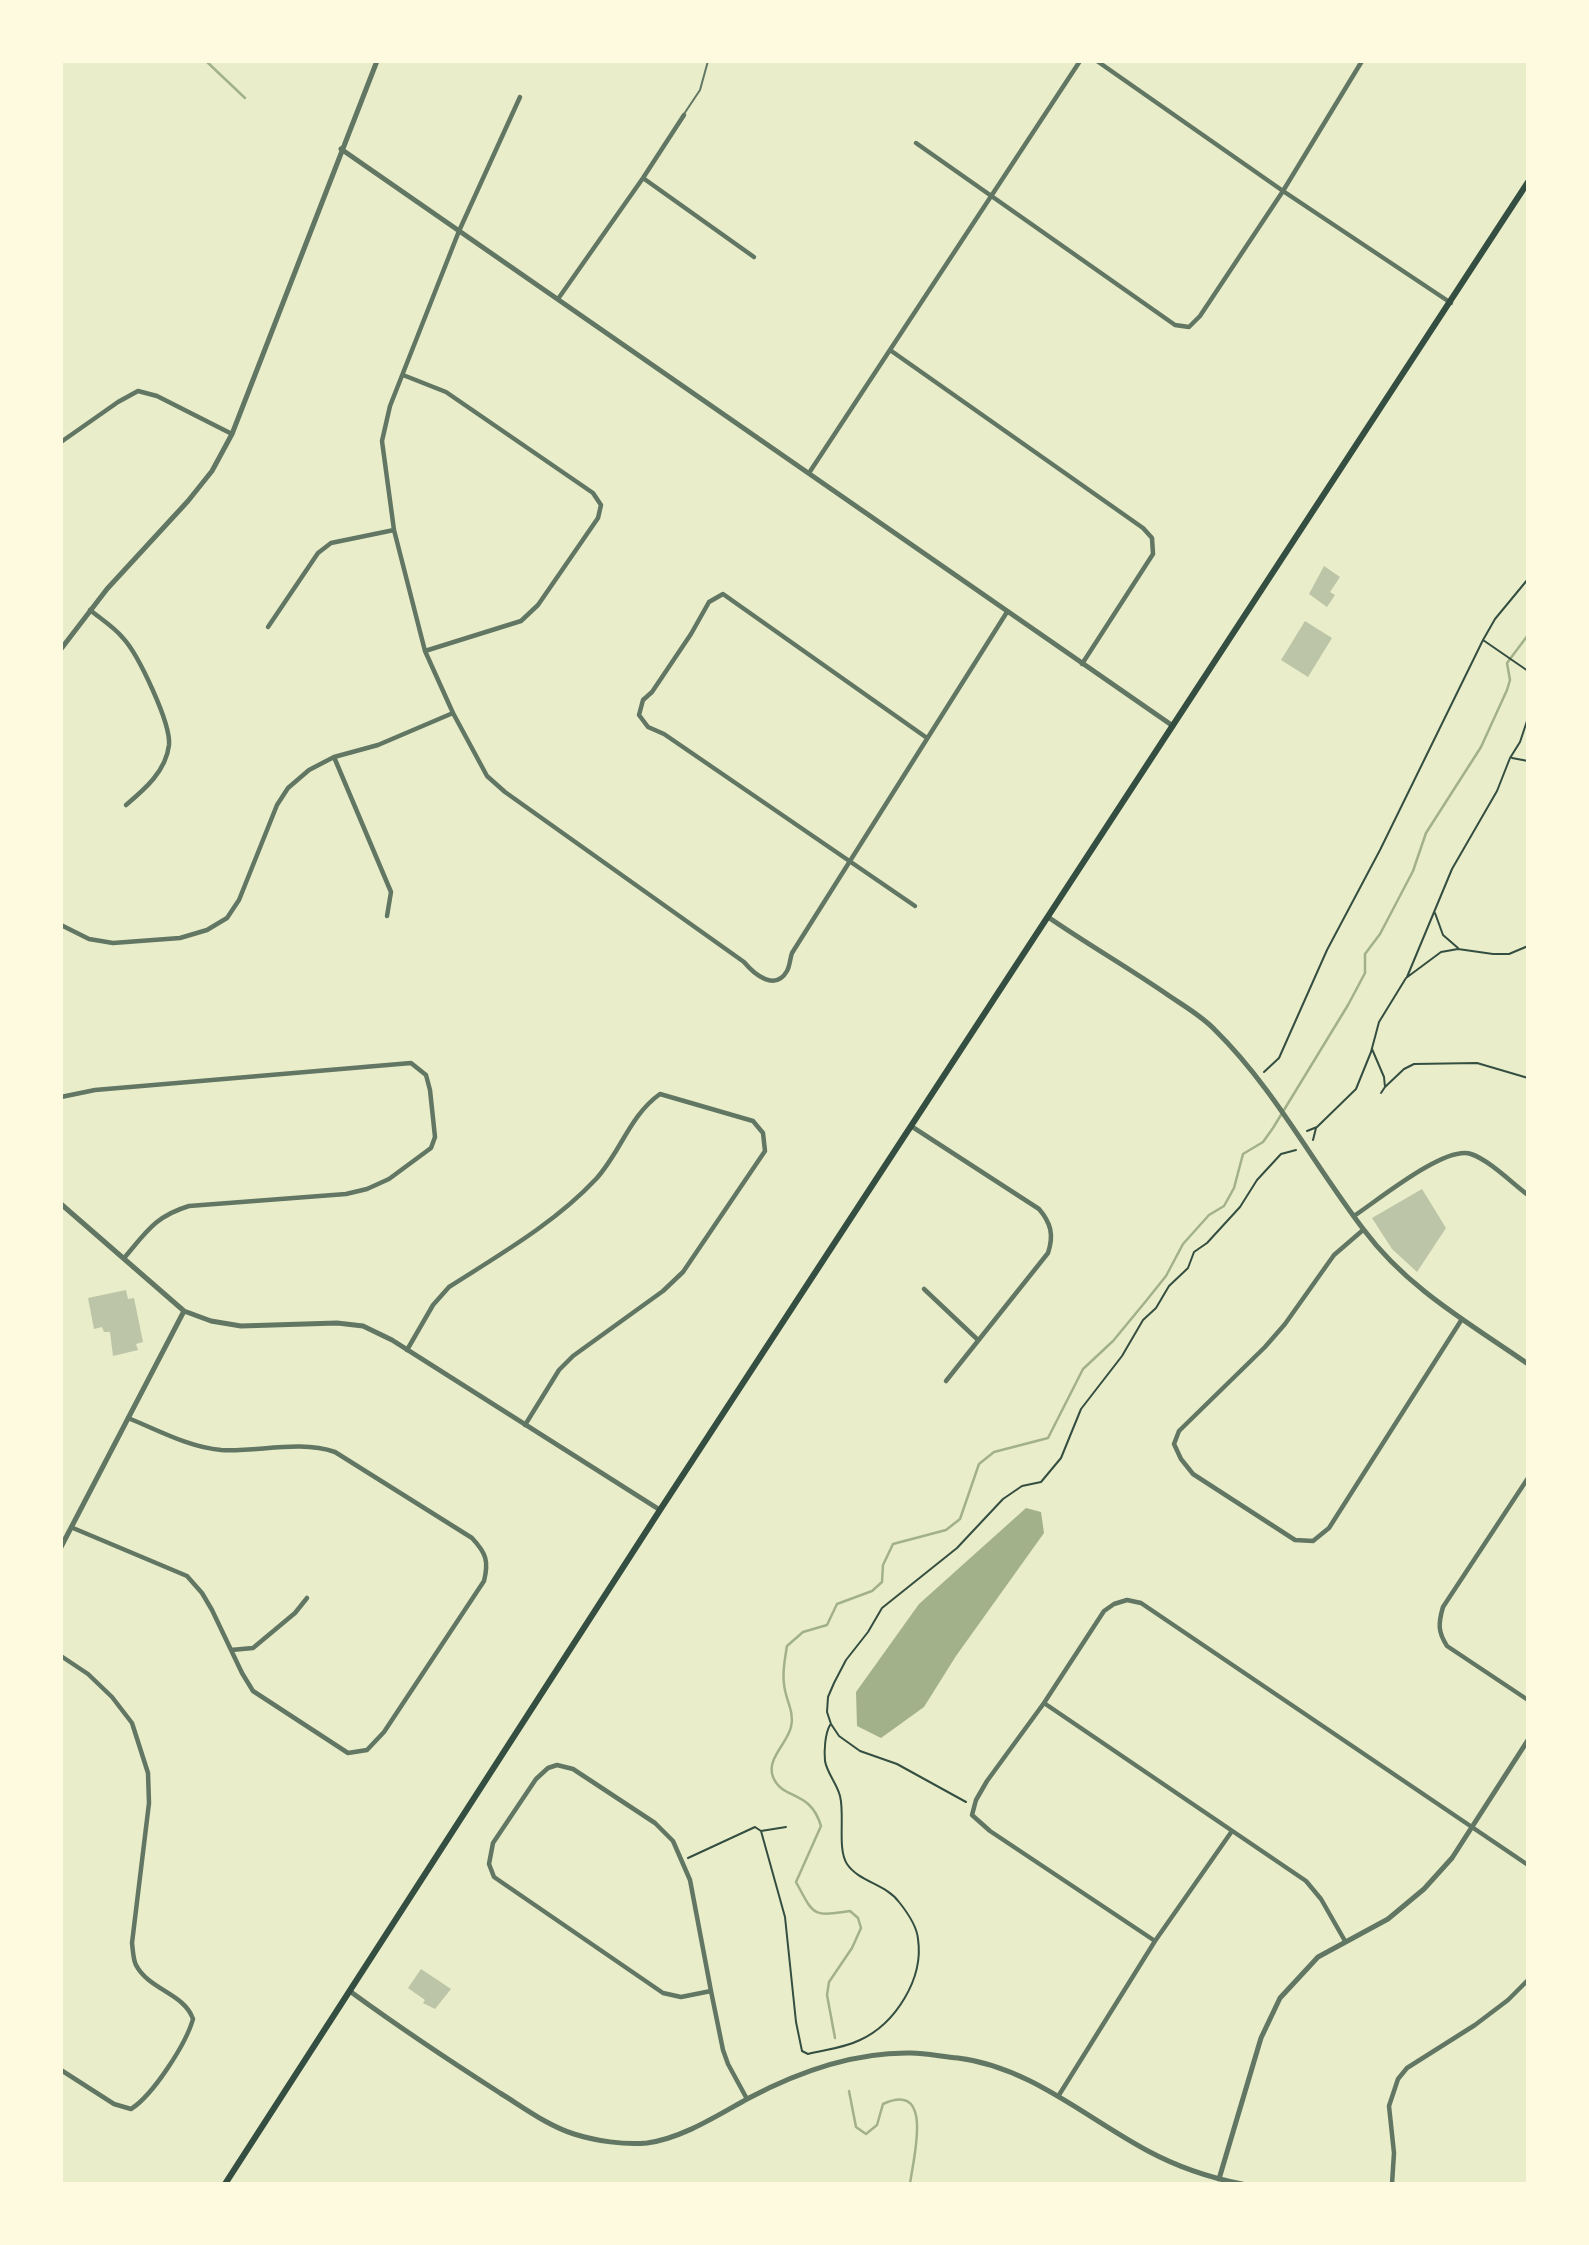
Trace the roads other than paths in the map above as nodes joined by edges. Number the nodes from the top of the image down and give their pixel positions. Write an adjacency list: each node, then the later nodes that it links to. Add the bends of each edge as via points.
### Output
1 (377, 61): 9 (street)
2 (708, 61): 7 (lane, via 700,90)
3 (1080, 61): 13 (street)
4 (1097, 61): 12 (street)
5 (1362, 61): 12 (street)
6 (520, 97): 14 (street)
7 (684, 115): 10 (street)
8 (916, 143): 13 (street)
9 (341, 149): 14 (street); 20 (street)
10 (643, 178): 15 (street); 16 (street)
11 (1528, 182): 17 (main road)
12 (1283, 191): 13 (street, via 1189,327 1175,326); 17 (street)
13 (992, 196): 18 (street)
14 (459, 231): 16 (street); 19 (street)
15 (754, 257)
16 (558, 300): 22 (street)
17 (1451, 303): 31 (main road)
18 (890, 350): 22 (street); 29 (street, via 1152,538 1153,554)
19 (402, 375): 23 (street, via 382,441); 28 (street, via 446,392 480,413 593,493 601,505 598,518 538,605 521,621)
20 (232, 434): 21 (street, via 138,391); 24 (street, via 188,502)
21 (61, 442)
22 (809, 473): 25 (street)
23 (394, 530): 26 (street, via 331,543 318,553); 28 (street)
24 (90, 610): 27 (street); 34 (street, via 125,639 166,720 169,745 158,773)
25 (1007, 612): 29 (street); 32 (street)
26 (268, 627)
27 (61, 649)
28 (425, 651): 30 (street)
29 (1082, 664): 31 (street)
30 (453, 713): 33 (street, via 377,745); 35 (street, via 487,776 505,792 765,980 778,979 788,971 792,953)
31 (1172, 726): 38 (main road)
32 (927, 738): 35 (street); 35 (street, via 723,593 709,602 643,700 639,715 648,727)
33 (334, 757): 37 (street, via 391,892); 39 (street, via 288,788 228,918 180,938 113,943 89,939)
34 (127, 805)
35 (849, 861): 36 (street)
36 (915, 906)
37 (387, 916)
38 (1048, 917): 41 (main road); 44 (street, via 1213,1027 1240,1055)
39 (61, 925)
40 (61, 1097): 46 (street, via 95,1090 411,1063 426,1075 435,1137 431,1148 389,1179 346,1194 189,1206 167,1212)
41 (911, 1126): 50 (street, via 1039,1209 1048,1220 1053,1238 1048,1253); 57 (main road)
42 (1528, 1195): 44 (street, via 1470,1154 1456,1153 1439,1159)
43 (61, 1204): 46 (street)
44 (1354, 1216): 45 (street)
45 (1363, 1230): 49 (street, via 1405,1275); 49 (street, via 1334,1255 1265,1347 1179,1431 1174,1444 1193,1474 1295,1541 1313,1541 1329,1528)
46 (125, 1257): 48 (street)
47 (924, 1289): 50 (street)
48 (184, 1311): 51 (street, via 240,1326 363,1326); 54 (street)
49 (1462, 1318): 52 (street)
50 (978, 1340): 53 (street)
51 (407, 1350): 55 (street); 55 (street, via 433,1304 449,1287 566,1209 598,1176 640,1113 660,1094 753,1121 763,1133 765,1151 683,1272 573,1356 559,1370)
52 (1528, 1364)
53 (946, 1381)
54 (127, 1418): 58 (street); 61 (street, via 196,1446 222,1450 318,1447 335,1452 472,1538 484,1551 488,1567 484,1581 367,1751 348,1753 267,1703 253,1692)
55 (525, 1426): 57 (street)
56 (1528, 1478): 63 (street, via 1443,1607 1438,1624 1447,1646)
57 (660, 1510): 73 (main road)
58 (73, 1528): 59 (street); 61 (street, via 187,1576 207,1601)
59 (61, 1546)
60 (307, 1598): 61 (street, via 253,1648)
61 (231, 1650)
62 (61, 1656): 74 (street, via 88,1674 132,1723 148,1773 149,1803 132,1943 135,1965 185,2005 193,2020 189,2034 148,2095 131,2109 114,2104)
63 (1528, 1700)
64 (1044, 1703): 66 (street, via 1104,1611 1127,1600 1141,1603); 67 (street); 69 (street, via 987,1781 972,1815)
65 (1528, 1740): 66 (street)
66 (1473, 1828): 68 (street); 70 (street, via 1418,1894 1388,1919)
67 (1232, 1830): 69 (street); 70 (street, via 1306,1881)
68 (1528, 1865)
69 (1155, 1941): 75 (street)
70 (1345, 1941): 77 (street, via 1318,1957 1280,1998 1261,2038)
71 (1528, 1980): 80 (street, via 1508,2000 1407,2068 1398,2079 1389,2106)
72 (711, 1991): 72 (street, via 681,1997 663,1993 500,1883 491,1871 493,1843 548,1768 565,1766 580,1773 655,1823 673,1841 695,1899); 76 (street, via 723,2050)
73 (351, 1992): 76 (street, via 529,2111 572,2133 649,2143 710,2120); 78 (main road)
74 (61, 2070)
75 (1059, 2095): 76 (street, via 998,2068 911,2053 866,2057 812,2070); 77 (street, via 1149,2152)
76 (747, 2099)
77 (1219, 2179): 79 (street)
78 (225, 2184)
79 (1242, 2184)
80 (1392, 2184)

